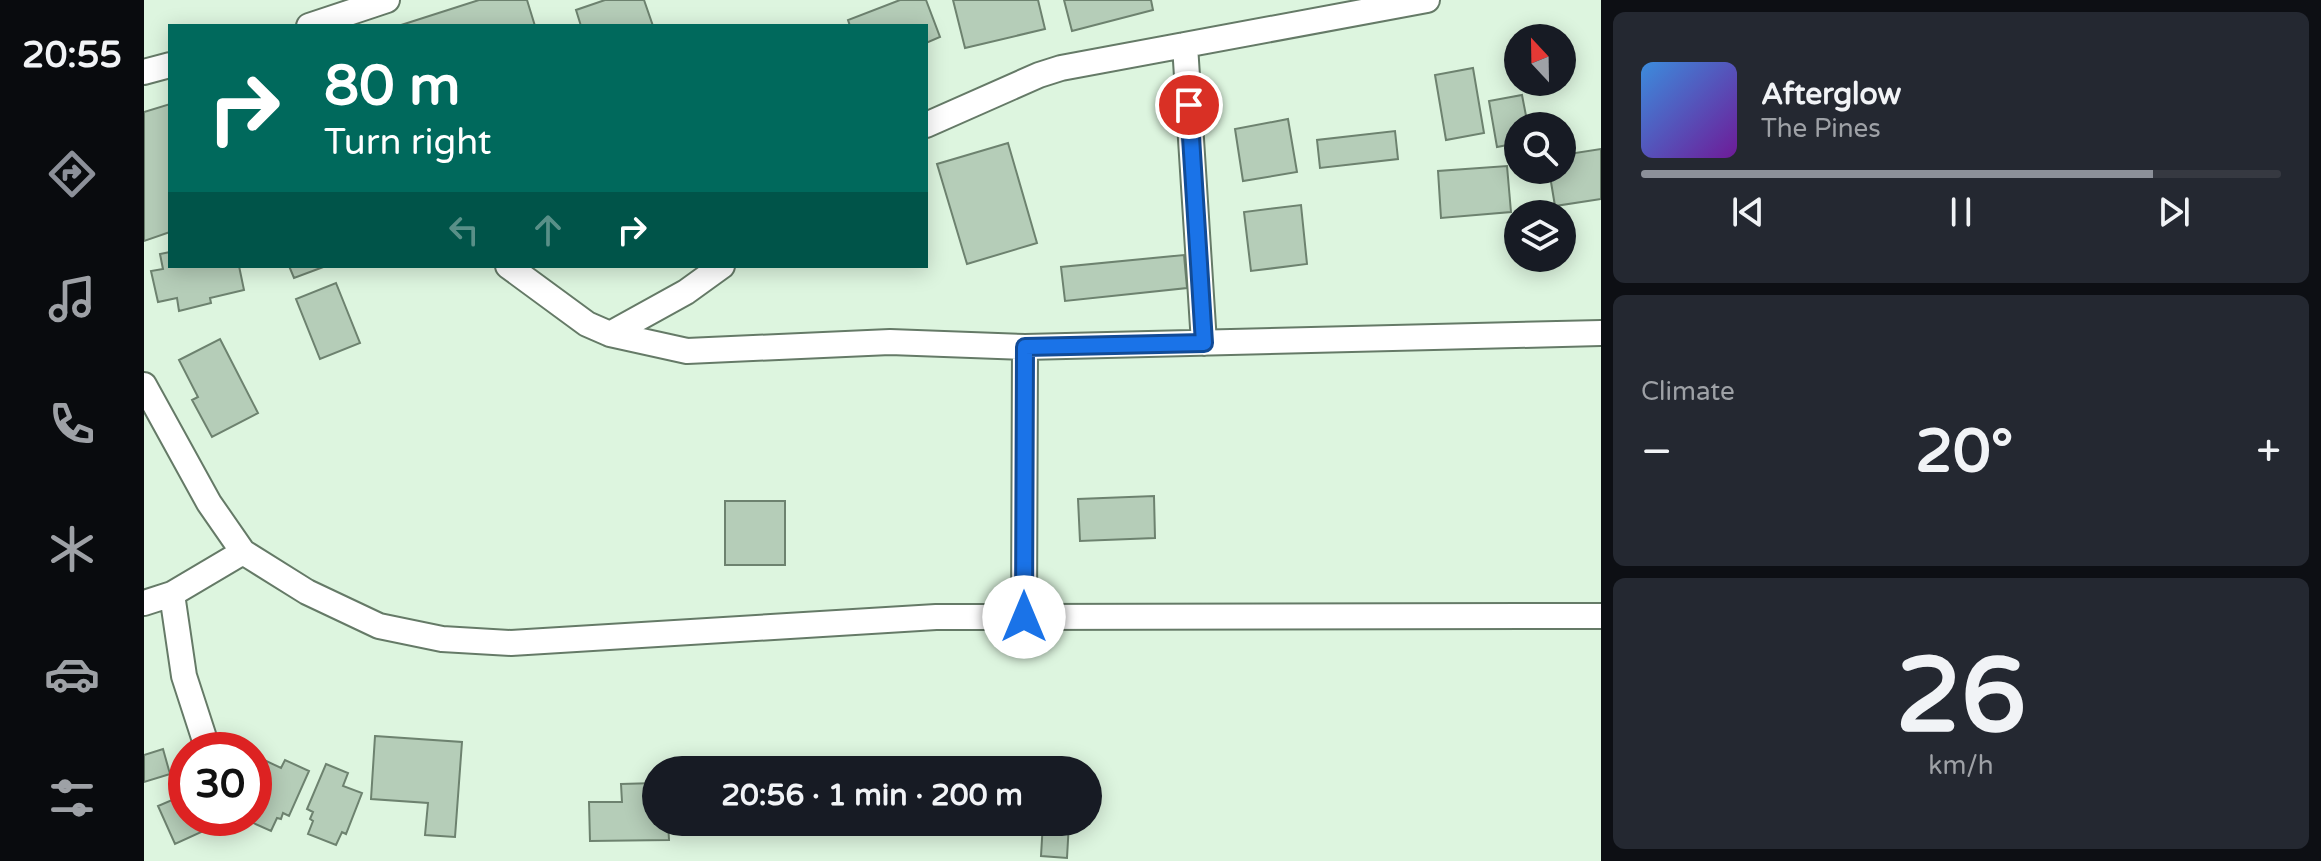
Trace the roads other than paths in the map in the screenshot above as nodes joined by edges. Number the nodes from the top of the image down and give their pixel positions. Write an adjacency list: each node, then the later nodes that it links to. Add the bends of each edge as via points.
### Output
1 (387, 0): 3 (street)
2 (1427, 0): 5 (street)
3 (345, 20): 4 (street)
4 (321, 24)
5 (1185, 45): 8 (street, via 1039,75); 13 (street)
6 (168, 66): 7 (street)
7 (144, 72)
8 (928, 124)
9 (511, 268): 12 (street, via 587,324)
10 (719, 268): 12 (street)
11 (1601, 333): 13 (street)
12 (610, 334): 14 (street, via 687,351 890,342)
13 (1204, 343): 14 (street)
14 (1025, 347): 20 (street)
15 (144, 385): 16 (street, via 209,503)
16 (243, 552): 17 (street); 20 (street, via 307,592 379,626 442,639 511,643 936,617)
17 (172, 594): 18 (street); 21 (street, via 184,676)
18 (144, 603)
19 (1601, 616): 20 (street)
20 (1024, 617)
21 (202, 732)

